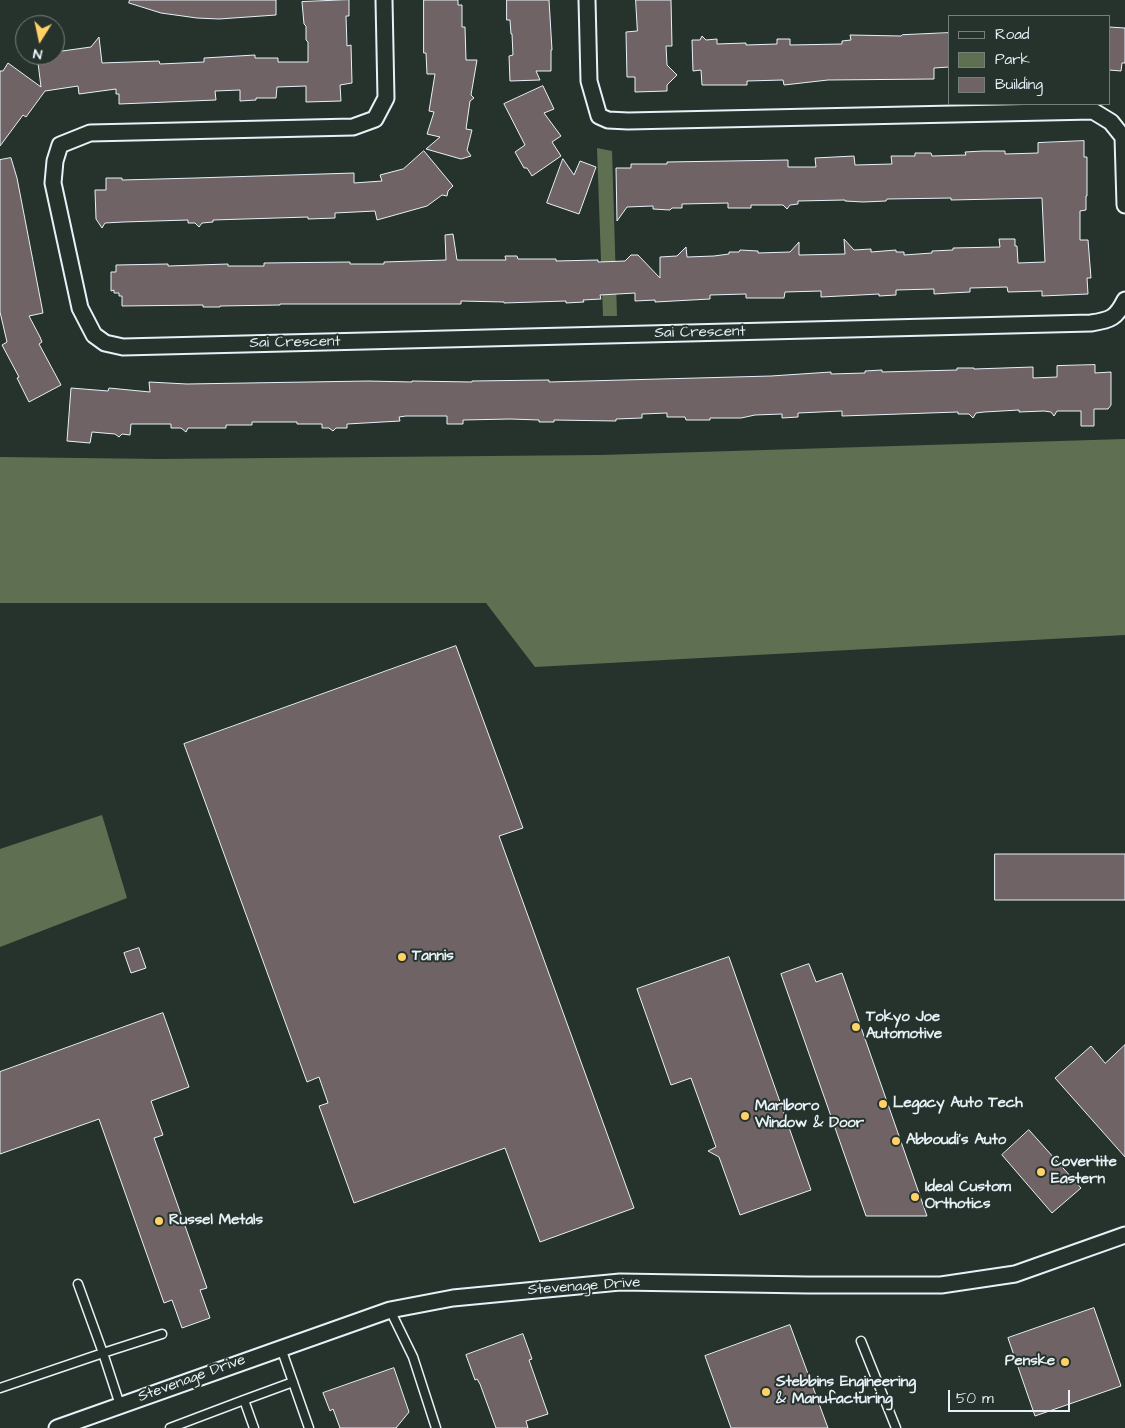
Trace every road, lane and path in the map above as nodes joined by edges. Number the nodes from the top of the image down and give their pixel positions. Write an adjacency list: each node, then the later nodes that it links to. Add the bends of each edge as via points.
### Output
1 (384, 0): 4 (street, Sai Crescent, via 386,98 374,119 353,127 90,133 60,145 53,183 80,308 94,335 106,343 123,347 1092,323 1114,317)
2 (587, 0): 3 (street, via 589,81 599,116 608,120 1093,111 1111,122 1123,137)
3 (1125, 205)
4 (1125, 300)
5 (1125, 1235): 7 (street, Stevenage Drive, via 1015,1274 941,1285 620,1282 453,1298)
6 (78, 1284): 11 (lane)
7 (390, 1310): 10 (street, Stevenage Drive); 20 (lane, via 413,1357)
8 (162, 1334): 11 (lane)
9 (861, 1341): 21 (lane)
10 (281, 1348): 12 (lane); 15 (street, Stevenage Drive)
11 (102, 1353): 13 (lane); 15 (lane)
12 (293, 1382): 14 (lane); 19 (lane)
13 (0, 1388)
14 (244, 1400): 17 (lane); 18 (lane)
15 (120, 1405): 16 (street, Stevenage Drive)
16 (57, 1428)
17 (170, 1428)
18 (254, 1428)
19 (309, 1428)
20 (436, 1428)
21 (896, 1428)

